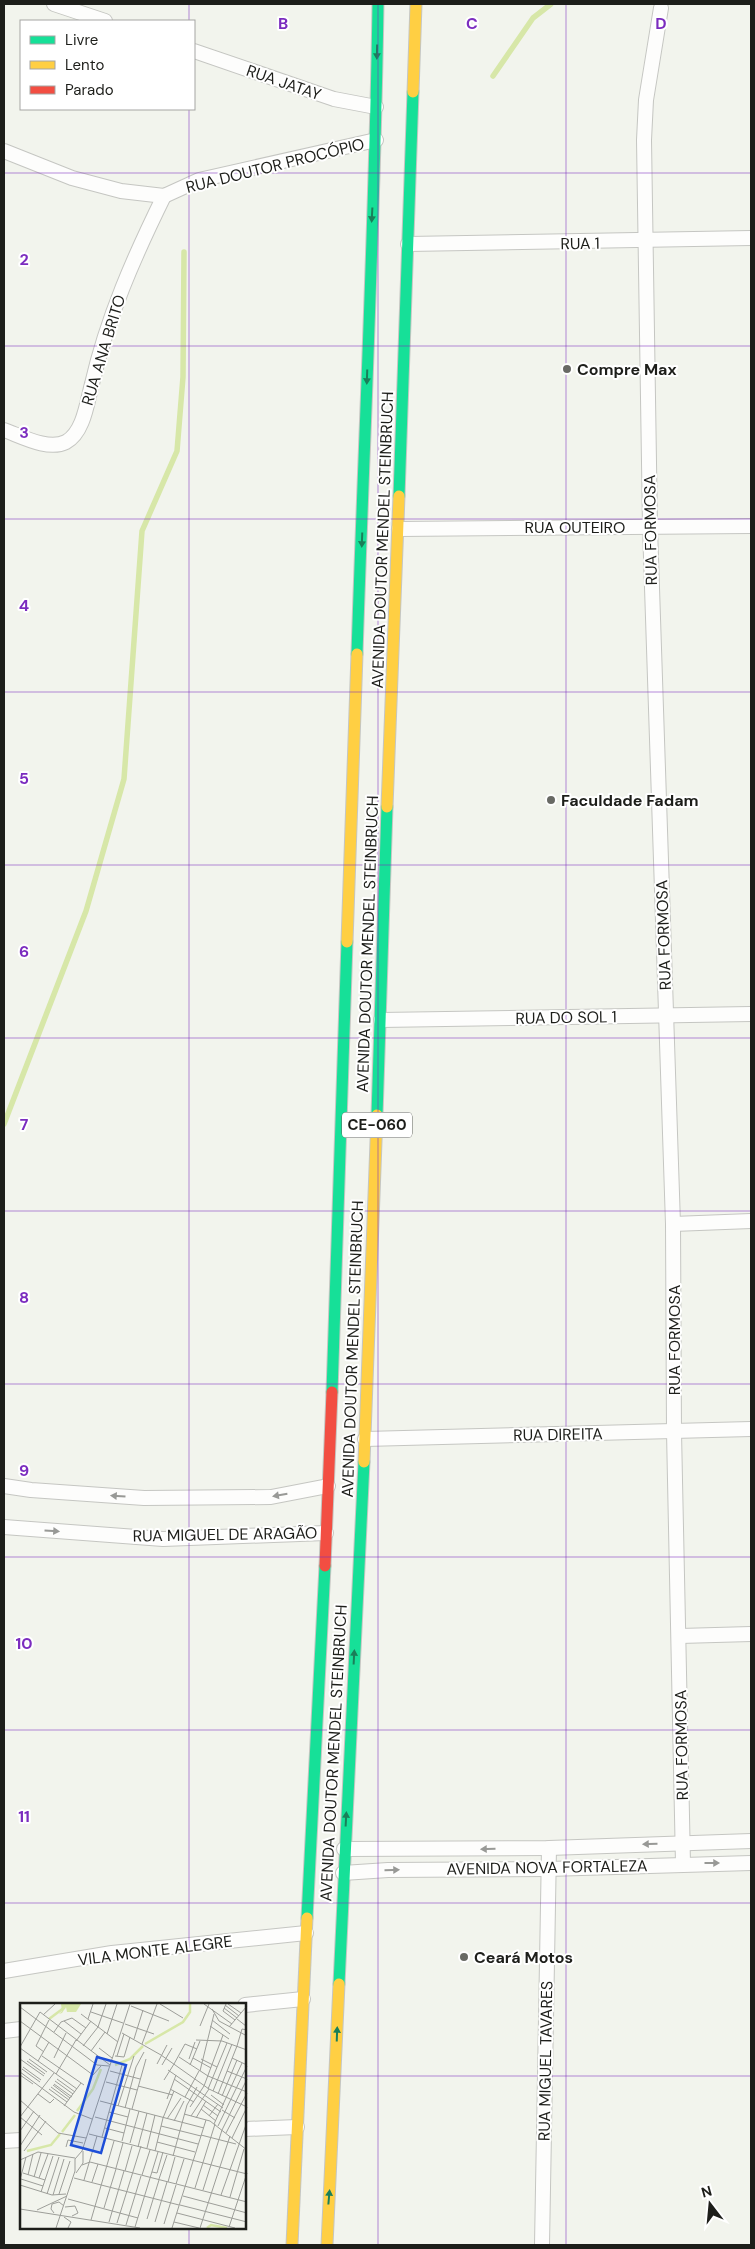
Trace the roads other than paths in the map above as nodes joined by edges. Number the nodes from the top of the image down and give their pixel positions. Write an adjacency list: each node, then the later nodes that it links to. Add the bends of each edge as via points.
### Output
1 (54, 4): 5 (street)
2 (378, 4): 7 (highway, AVENIDA DOUTOR MENDEL STEINBRUCH / CE-060, one-way to 7)
3 (416, 4): 13 (highway, AVENIDA DOUTOR MENDEL STEINBRUCH / CE-060)
4 (661, 8): 12 (street, RUA FORMOSA, via 646,100)
5 (102, 20)
6 (195, 51): 7 (street, RUA JATAY, via 334,99)
7 (376, 107): 8 (highway, AVENIDA DOUTOR MENDEL STEINBRUCH / CE-060)
8 (376, 140): 10 (street, RUA DOUTOR PROCÓPIO, via 200,180); 27 (highway, AVENIDA DOUTOR MENDEL STEINBRUCH / CE-060, one-way to 27)
9 (4, 151): 10 (street, RUA DOUTOR PROCÓPIO, via 72,178 121,191)
10 (164, 196): 14 (street, RUA ANA BRITO, via 128,273 99,352 78,430 64,443 52,444 36,442)
11 (751, 238): 12 (street, RUA 1)
12 (646, 242): 13 (street, RUA 1); 16 (street, RUA FORMOSA)
13 (408, 244): 17 (highway, AVENIDA DOUTOR MENDEL STEINBRUCH / CE-060)
14 (4, 430)
15 (751, 526): 16 (street, RUA OUTEIRO)
16 (650, 527): 17 (street, RUA OUTEIRO); 19 (street, RUA FORMOSA)
17 (399, 529): 20 (highway, AVENIDA DOUTOR MENDEL STEINBRUCH / CE-060)
18 (751, 1014): 19 (street, RUA DO SOL 1)
19 (665, 1016): 20 (street, RUA DO SOL 1); 22 (street, RUA FORMOSA)
20 (381, 1020): 25 (highway, AVENIDA DOUTOR MENDEL STEINBRUCH / CE-060)
21 (751, 1221): 22 (street)
22 (673, 1224): 24 (street, RUA FORMOSA)
23 (751, 1429): 24 (street, RUA DIREITA)
24 (674, 1432): 25 (street, RUA DIREITA); 31 (street, RUA FORMOSA)
25 (365, 1439): 35 (highway, AVENIDA DOUTOR MENDEL STEINBRUCH / CE-060, one-way to 25)
26 (4, 1486): 27 (street, one-way to 26, via 271,1497 144,1498)
27 (328, 1486): 29 (highway, AVENIDA DOUTOR MENDEL STEINBRUCH / CE-060)
28 (4, 1527): 29 (street, RUA MIGUEL DE ARAGÃO, one-way to 29, via 163,1539)
29 (326, 1533): 40 (highway, AVENIDA DOUTOR MENDEL STEINBRUCH / CE-060)
30 (751, 1634): 31 (street)
31 (680, 1636): 33 (street, RUA FORMOSA)
32 (751, 1841): 33 (street, AVENIDA NOVA FORTALEZA)
33 (683, 1843): 34 (street, AVENIDA NOVA FORTALEZA, one-way to 34); 37 (street, RUA FORMOSA)
34 (549, 1848): 35 (street, AVENIDA NOVA FORTALEZA, one-way to 35); 38 (street, RUA MIGUEL TAVARES)
35 (344, 1849): 39 (highway, AVENIDA DOUTOR MENDEL STEINBRUCH / CE-060)
36 (751, 1863): 37 (street, AVENIDA NOVA FORTALEZA, one-way to 36)
37 (683, 1864): 38 (street, AVENIDA NOVA FORTALEZA)
38 (548, 1869): 39 (street, AVENIDA NOVA FORTALEZA, one-way to 38, via 388,1870); 52 (street, RUA MIGUEL TAVARES)
39 (343, 1874): 51 (highway, AVENIDA DOUTOR MENDEL STEINBRUCH / CE-060, one-way to 39)
40 (306, 1933): 41 (street, VILA MONTE ALEGRE, via 112,1953); 42 (highway, AVENIDA DOUTOR MENDEL STEINBRUCH / CE-060)
41 (4, 1972)
42 (304, 1999): 43 (street); 46 (highway, AVENIDA DOUTOR MENDEL STEINBRUCH / CE-060)
43 (246, 2005)
44 (20, 2029): 45 (street)
45 (4, 2031)
46 (297, 2127): 47 (street); 50 (highway, AVENIDA DOUTOR MENDEL STEINBRUCH / CE-060)
47 (246, 2129)
48 (20, 2140): 49 (street)
49 (4, 2141)
50 (292, 2245)
51 (327, 2245)
52 (542, 2245)

